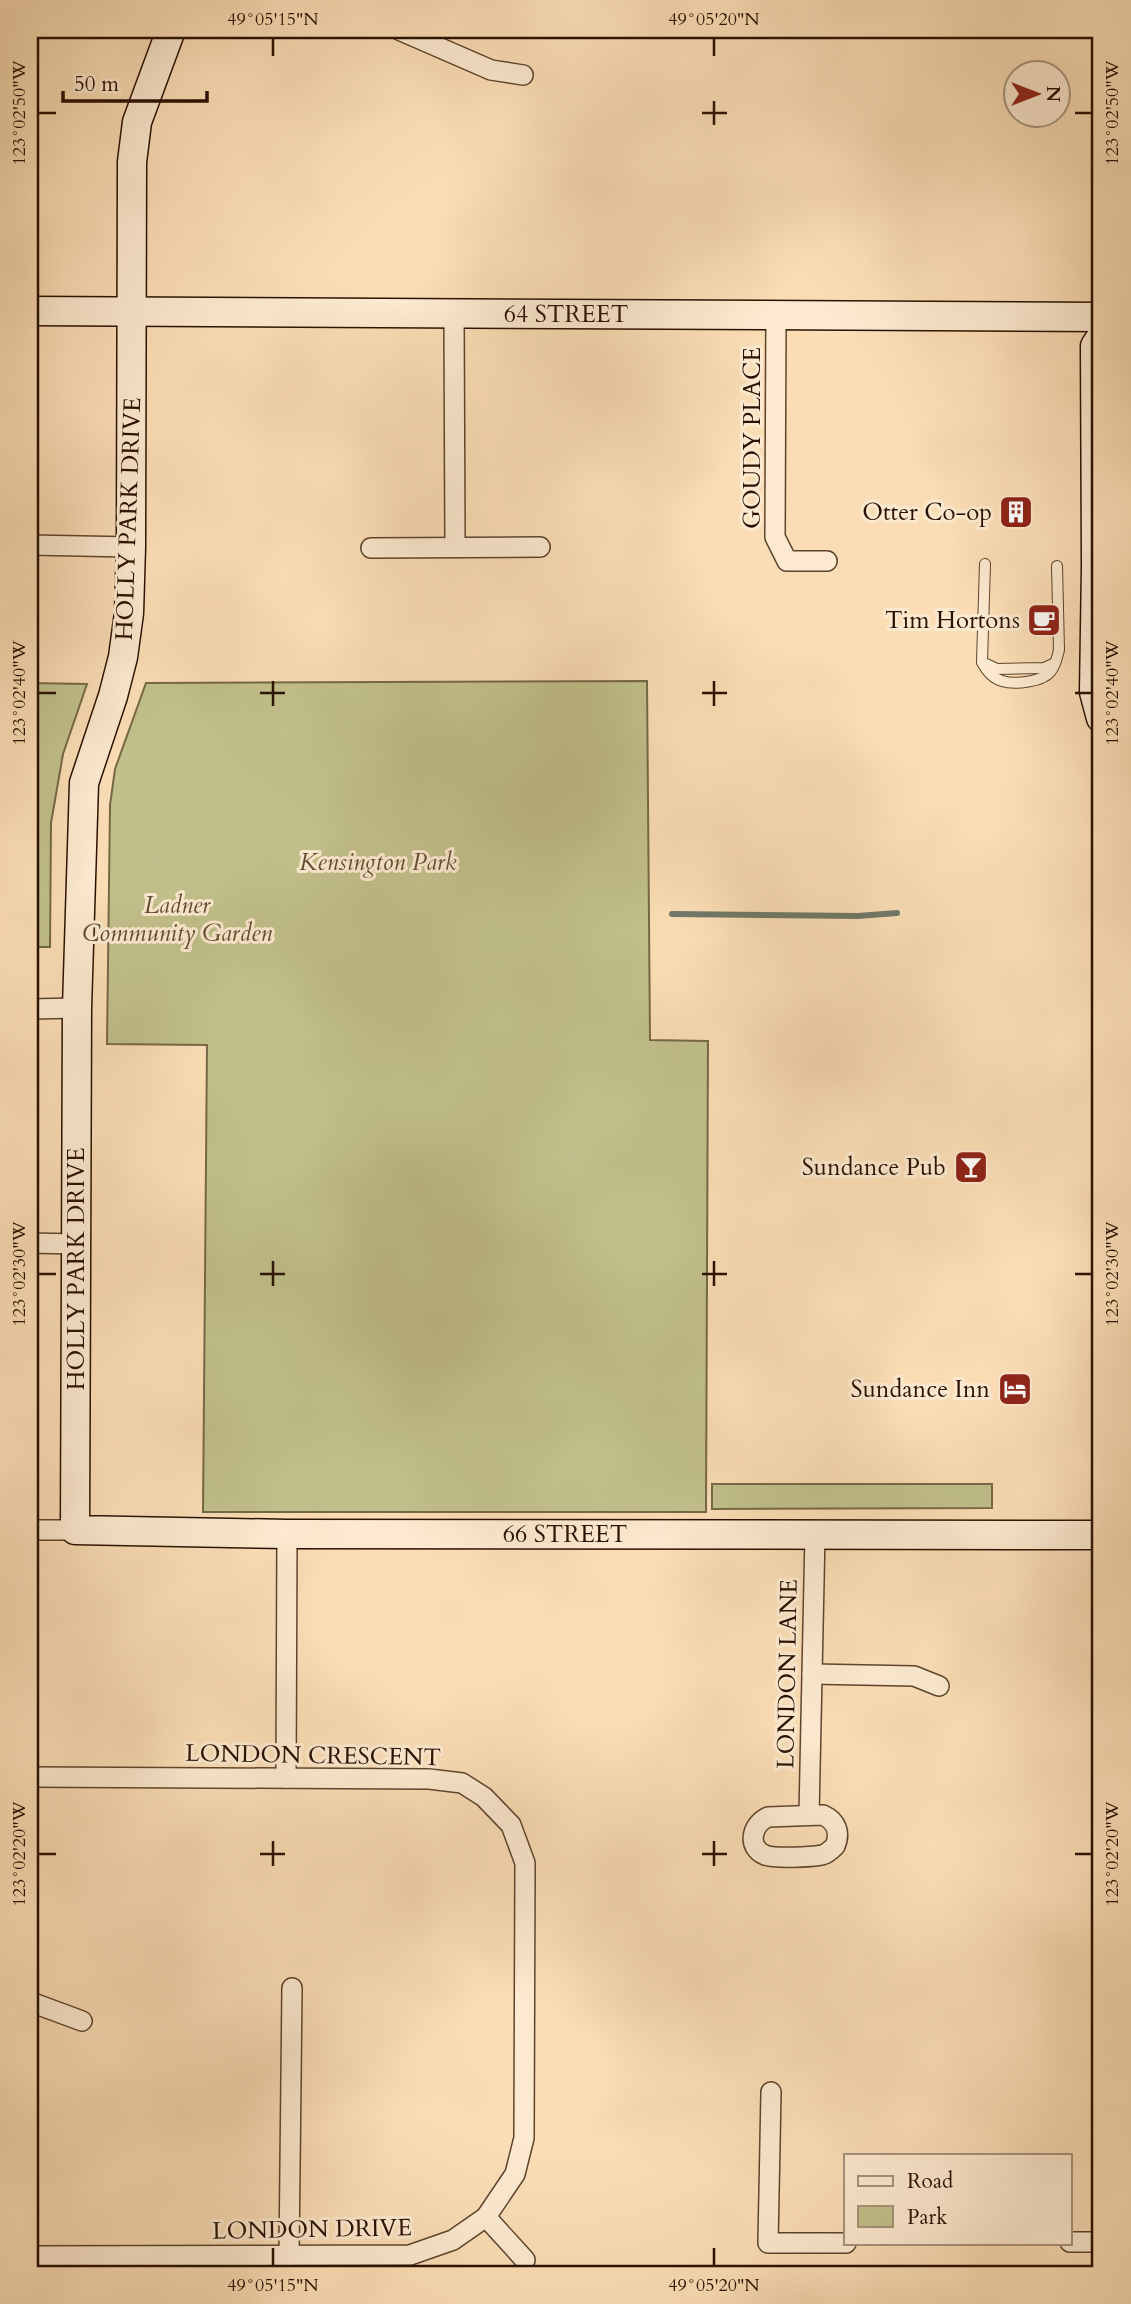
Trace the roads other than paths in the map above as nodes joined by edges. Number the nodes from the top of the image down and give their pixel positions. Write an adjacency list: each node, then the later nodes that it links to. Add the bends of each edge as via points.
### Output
1 (171, 30): 5 (street, HOLLY PARK DRIVE, via 136,122)
2 (399, 30): 3 (street, via 491,70)
3 (523, 75)
4 (30, 311): 5 (street, 64 STREET)
5 (131, 312): 6 (street, 64 STREET); 11 (street, HOLLY PARK DRIVE)
6 (454, 314): 7 (street, 64 STREET); 12 (street)
7 (776, 315): 8 (street, 64 STREET); 15 (street, GOUDY PLACE, via 775,537 787,561)
8 (1101, 317)
9 (1101, 337): 18 (street, via 1095,346 1094,692)
10 (30, 545): 11 (street)
11 (131, 547): 19 (street, HOLLY PARK DRIVE, via 123,656 84,783)
12 (455, 547): 13 (street); 14 (street)
13 (540, 547)
14 (371, 548)
15 (827, 561)
16 (985, 564): 17 (lane, via 982,662 986,671 1002,681 1029,682 1049,673 1059,650)
17 (1058, 566)
18 (1101, 718)
19 (77, 1008): 20 (street); 22 (street, HOLLY PARK DRIVE)
20 (30, 1009)
21 (30, 1243): 22 (street)
22 (76, 1244): 24 (street, HOLLY PARK DRIVE)
23 (30, 1530): 24 (street, 66 STREET)
24 (75, 1530): 25 (street, 66 STREET)
25 (287, 1534): 26 (street, 66 STREET); 31 (street)
26 (815, 1534): 27 (street, 66 STREET); 28 (street, LONDON LANE)
27 (1101, 1535)
28 (812, 1674): 29 (street, via 914,1676); 32 (street, LONDON LANE)
29 (939, 1686)
30 (30, 1777): 31 (street, LONDON CRESCENT)
31 (286, 1778): 37 (street, LONDON CRESCENT, via 462,1783 512,1825 526,1863 524,2138 515,2174)
32 (809, 1815)
33 (292, 1987): 42 (street)
34 (30, 2004): 35 (street)
35 (82, 2021)
36 (771, 2092): 38 (street, via 768,2243)
37 (486, 2217): 42 (street, LONDON DRIVE, via 453,2240 410,2255); 43 (street)
38 (844, 2242)
39 (1072, 2242): 40 (street)
40 (1101, 2242)
41 (30, 2256): 42 (street, LONDON DRIVE)
42 (289, 2256)
43 (524, 2260)

